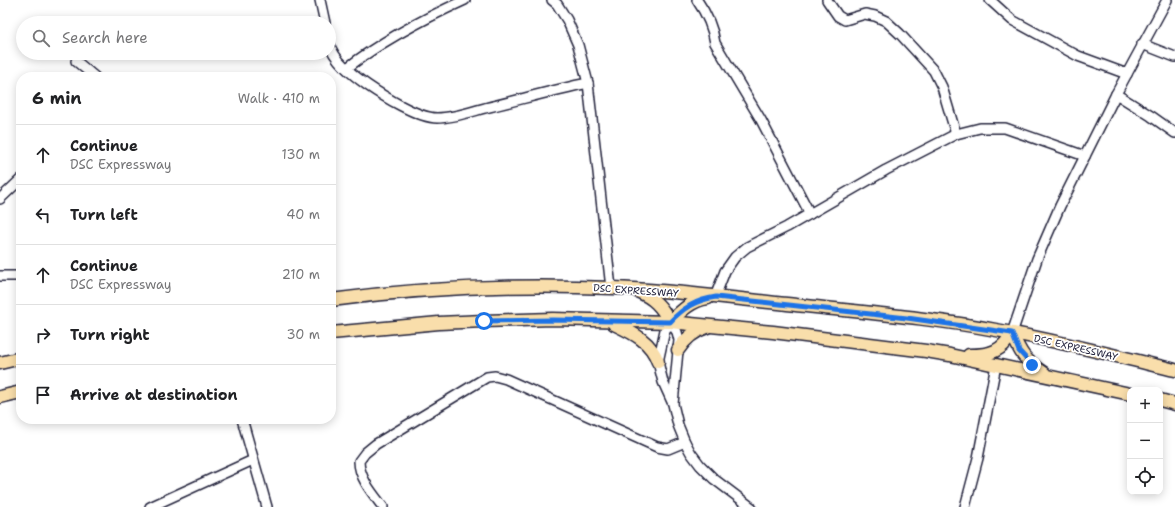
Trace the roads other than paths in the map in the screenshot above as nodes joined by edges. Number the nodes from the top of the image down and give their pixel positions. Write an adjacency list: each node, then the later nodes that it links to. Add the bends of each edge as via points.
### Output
1 (320, 0): 8 (street)
2 (465, 0): 13 (street, via 368,51)
3 (553, 0): 16 (street, via 567,20 578,45)
4 (697, 0): 23 (street, via 710,24 715,43 761,120)
5 (828, 0): 19 (street, via 838,16 845,20 865,14 875,16 886,21 900,34 934,71 942,86)
6 (990, 0): 15 (street, via 1012,20 1078,56)
7 (1167, 0): 9 (street)
8 (323, 16)
9 (1142, 44): 11 (street); 15 (street)
10 (336, 55): 13 (street)
11 (1175, 57)
12 (76, 61): 14 (street)
13 (347, 68): 16 (street, via 356,77 406,108 424,116 437,118 456,116)
14 (88, 72)
15 (1127, 74): 17 (street)
16 (588, 82): 26 (street)
17 (1116, 94): 18 (street); 20 (street)
18 (1175, 133)
19 (956, 134): 20 (street, via 980,128 1005,128); 23 (street, via 886,170)
20 (1085, 156): 34 (street, via 1038,259)
21 (16, 184): 22 (street)
22 (0, 199)
23 (810, 214): 28 (street, via 747,247 735,257 725,271)
24 (0, 276): 25 (street)
25 (16, 276)
26 (612, 288): 27 (main road, DSC EXPRESSWAY); 29 (main road, DSC EXPRESSWAY, via 570,286 459,289)
27 (629, 288): 28 (main road, DSC EXPRESSWAY); 31 (main road, via 657,303)
28 (716, 297): 31 (main road, via 705,298 685,308); 34 (main road, DSC EXPRESSWAY, via 914,318)
29 (336, 299)
30 (607, 321): 31 (main road); 33 (main road, via 484,321); 38 (main road, via 644,340 654,350)
31 (670, 322): 32 (main road); 35 (street, via 677,332); 38 (street, via 665,330)
32 (711, 326): 35 (main road, via 690,335); 36 (main road)
33 (336, 333)
34 (1012, 333): 36 (main road, via 1003,347 989,354); 41 (main road, DSC EXPRESSWAY); 42 (main road, via 1019,351 1025,358)
35 (678, 350): 47 (street)
36 (950, 355): 40 (main road)
37 (16, 359): 39 (main road)
38 (658, 362): 47 (street, via 663,382)
39 (0, 363)
40 (996, 365): 42 (main road); 56 (street, via 978,458)
41 (1175, 370)
42 (1050, 376): 44 (main road)
43 (16, 393): 45 (main road)
44 (1127, 393)
45 (0, 397)
46 (1163, 401): 48 (main road)
47 (673, 404): 50 (street)
48 (1175, 404)
49 (243, 424): 51 (street)
50 (685, 442): 54 (street, via 668,449 657,447 506,379 487,377 365,453 359,461 359,469); 55 (street, via 700,465 714,479)
51 (253, 460): 52 (street); 53 (street)
52 (150, 507)
53 (267, 507)
54 (383, 507)
55 (751, 507)
56 (965, 507)

